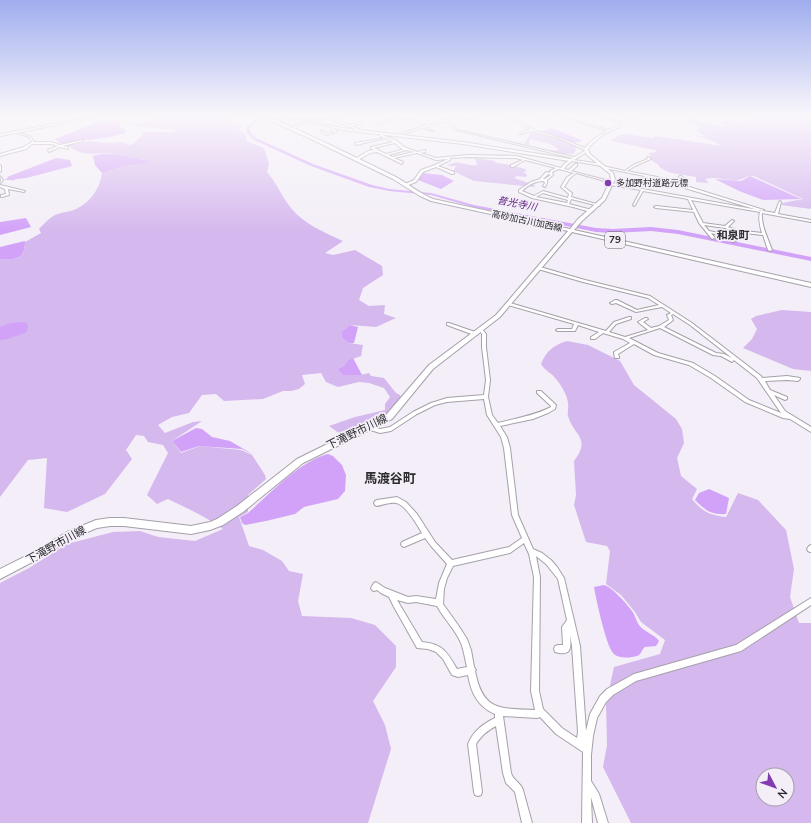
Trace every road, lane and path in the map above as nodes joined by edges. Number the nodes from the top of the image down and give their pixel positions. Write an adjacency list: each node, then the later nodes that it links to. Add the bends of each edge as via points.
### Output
1 (347, 155): 16 (main road, 高砂加古川加西線 / 79)
2 (363, 155): 16 (street)
3 (386, 155): 11 (street)
4 (408, 155): 11 (street)
5 (422, 155): 12 (street, via 436,159)
6 (537, 155): 17 (street)
7 (562, 155): 13 (street)
8 (578, 155): 13 (street)
9 (591, 155): 24 (main road)
10 (516, 157): 12 (street); 15 (street)
11 (392, 158): 18 (street)
12 (449, 158): 19 (street)
13 (574, 158): 17 (street)
14 (648, 158): 28 (street, via 650,160 631,165)
15 (526, 159): 23 (street); 25 (street)
16 (356, 160): 41 (main road, 高砂加古川加西線 / 79)
17 (571, 160): 24 (street); 25 (street)
18 (402, 162)
19 (438, 165): 22 (street); 29 (street); 41 (street, via 422,171 415,181)
20 (576, 165): 27 (street)
21 (0, 166): 26 (street)
22 (448, 166)
23 (512, 166)
24 (602, 166): 28 (street); 39 (main road, via 612,174)
25 (560, 168): 27 (street); 31 (street)
26 (0, 171)
27 (569, 171): 30 (street)
28 (626, 171): 32 (street)
29 (453, 173)
30 (576, 173): 39 (street); 53 (street, via 568,178 562,187 570,193)
31 (551, 174): 36 (street, via 547,173); 37 (street)
32 (648, 176): 38 (street); 47 (street, via 639,182)
33 (676, 177): 38 (street)
34 (0, 178): 40 (street)
35 (680, 178): 45 (street, via 685,179)
36 (541, 179): 37 (street); 42 (street)
37 (546, 180): 44 (street)
38 (670, 182): 45 (street)
39 (612, 183): 47 (street); 58 (main road, 下滝野市川線)
40 (0, 184): 46 (street)
41 (406, 185): 69 (main road, 高砂加古川加西線 / 79, via 439,202)
42 (526, 186): 43 (street); 52 (street, via 520,191)
43 (536, 186)
44 (544, 186)
45 (684, 186): 64 (street)
46 (6, 188): 48 (street); 51 (street, via 8,194)
47 (635, 189): 49 (street)
48 (24, 191)
49 (642, 191): 50 (street); 59 (street)
50 (668, 195): 54 (street); 55 (street)
51 (2, 196)
52 (533, 197): 53 (street, via 543,192); 57 (street)
53 (570, 198): 57 (street); 58 (street)
54 (689, 199): 62 (street); 63 (street)
55 (665, 200)
56 (780, 202): 64 (street)
57 (568, 204): 61 (street)
58 (599, 205): 61 (main road, 下滝野市川線)
59 (634, 205)
60 (656, 207): 62 (street)
61 (591, 211): 69 (main road, 下滝野市川線)
62 (695, 211): 67 (street)
63 (761, 213): 64 (street); 71 (street, via 760,221)
64 (776, 214): 66 (street)
65 (732, 221): 68 (street)
66 (811, 221)
67 (702, 224): 68 (street); 70 (street)
68 (726, 227): 71 (street, via 735,231)
69 (574, 228): 75 (main road, 下滝野市川線); 76 (main road, 高砂加古川加西線 / 79)
70 (709, 232): 72 (street); 73 (street)
71 (764, 234): 74 (street)
72 (713, 238)
73 (734, 241)
74 (770, 250)
75 (539, 268): 78 (main road, 下滝野市川線); 79 (street, via 649,297)
76 (811, 285)
77 (612, 303): 79 (street, via 616,301 636,311)
78 (509, 304): 84 (street); 88 (main road, 下滝野市川線)
79 (663, 306): 80 (street)
80 (673, 313): 85 (street, via 669,315 671,320); 94 (street)
81 (630, 318): 89 (street)
82 (646, 319): 87 (street, via 640,322)
83 (448, 324): 88 (street)
84 (576, 324): 86 (street, via 574,330); 89 (street)
85 (661, 326): 87 (street); 94 (street, via 715,354)
86 (558, 330)
87 (651, 330): 91 (street)
88 (479, 332): 99 (street, via 484,334 488,380); 103 (main road, 下滝野市川線, via 431,367 389,417)
89 (604, 332): 90 (street); 91 (street)
90 (594, 338)
91 (625, 338): 92 (street)
92 (633, 343): 93 (street, via 616,353); 101 (street, via 656,354 697,367 747,401)
93 (617, 357)
94 (744, 365): 96 (street)
95 (798, 379): 96 (street)
96 (762, 380): 97 (street)
97 (769, 391): 100 (street); 101 (street, via 778,406)
98 (539, 392): 102 (street, via 552,402 552,408 536,416)
99 (486, 397): 102 (street, via 490,415); 103 (street, via 447,400 415,412 391,429 380,431)
100 (786, 398)
101 (789, 417): 104 (street)
102 (497, 425): 107 (street, via 507,448 515,515)
103 (369, 428): 111 (main road, 下滝野市川線, via 300,461 240,509 210,526 191,530 124,522 96,524 70,535)
104 (811, 430)
105 (377, 503): 106 (street, via 400,501 415,516)
106 (427, 534): 108 (street); 110 (street)
107 (525, 539): 109 (street); 110 (street, via 510,550)
108 (404, 544)
109 (531, 551): 116 (street, via 545,558 557,571); 120 (street, via 537,578 534,690)
110 (451, 563): 115 (street, via 443,579)
111 (0, 574)
112 (374, 588): 113 (street, via 376,586)
113 (392, 594): 115 (street, via 408,600); 118 (street, via 420,645 433,646 444,653 454,672)
114 (811, 601): 123 (street, via 738,648 634,678 610,692 593,717)
115 (440, 603): 118 (street, via 463,640)
116 (571, 621): 117 (street, via 566,626 567,647); 122 (street, via 576,646)
117 (558, 649)
118 (472, 670): 119 (street, via 477,693 491,708)
119 (498, 710): 120 (street, via 537,714); 121 (street)
120 (540, 711): 122 (street, via 559,731)
121 (500, 721): 125 (street, via 494,722 474,738 472,744); 126 (street, via 507,773 509,780 519,790)
122 (581, 745): 123 (street)
123 (588, 750): 124 (street)
124 (588, 784): 127 (street); 128 (street, via 595,794)
125 (478, 792)
126 (527, 823)
127 (588, 823)
128 (603, 823)

